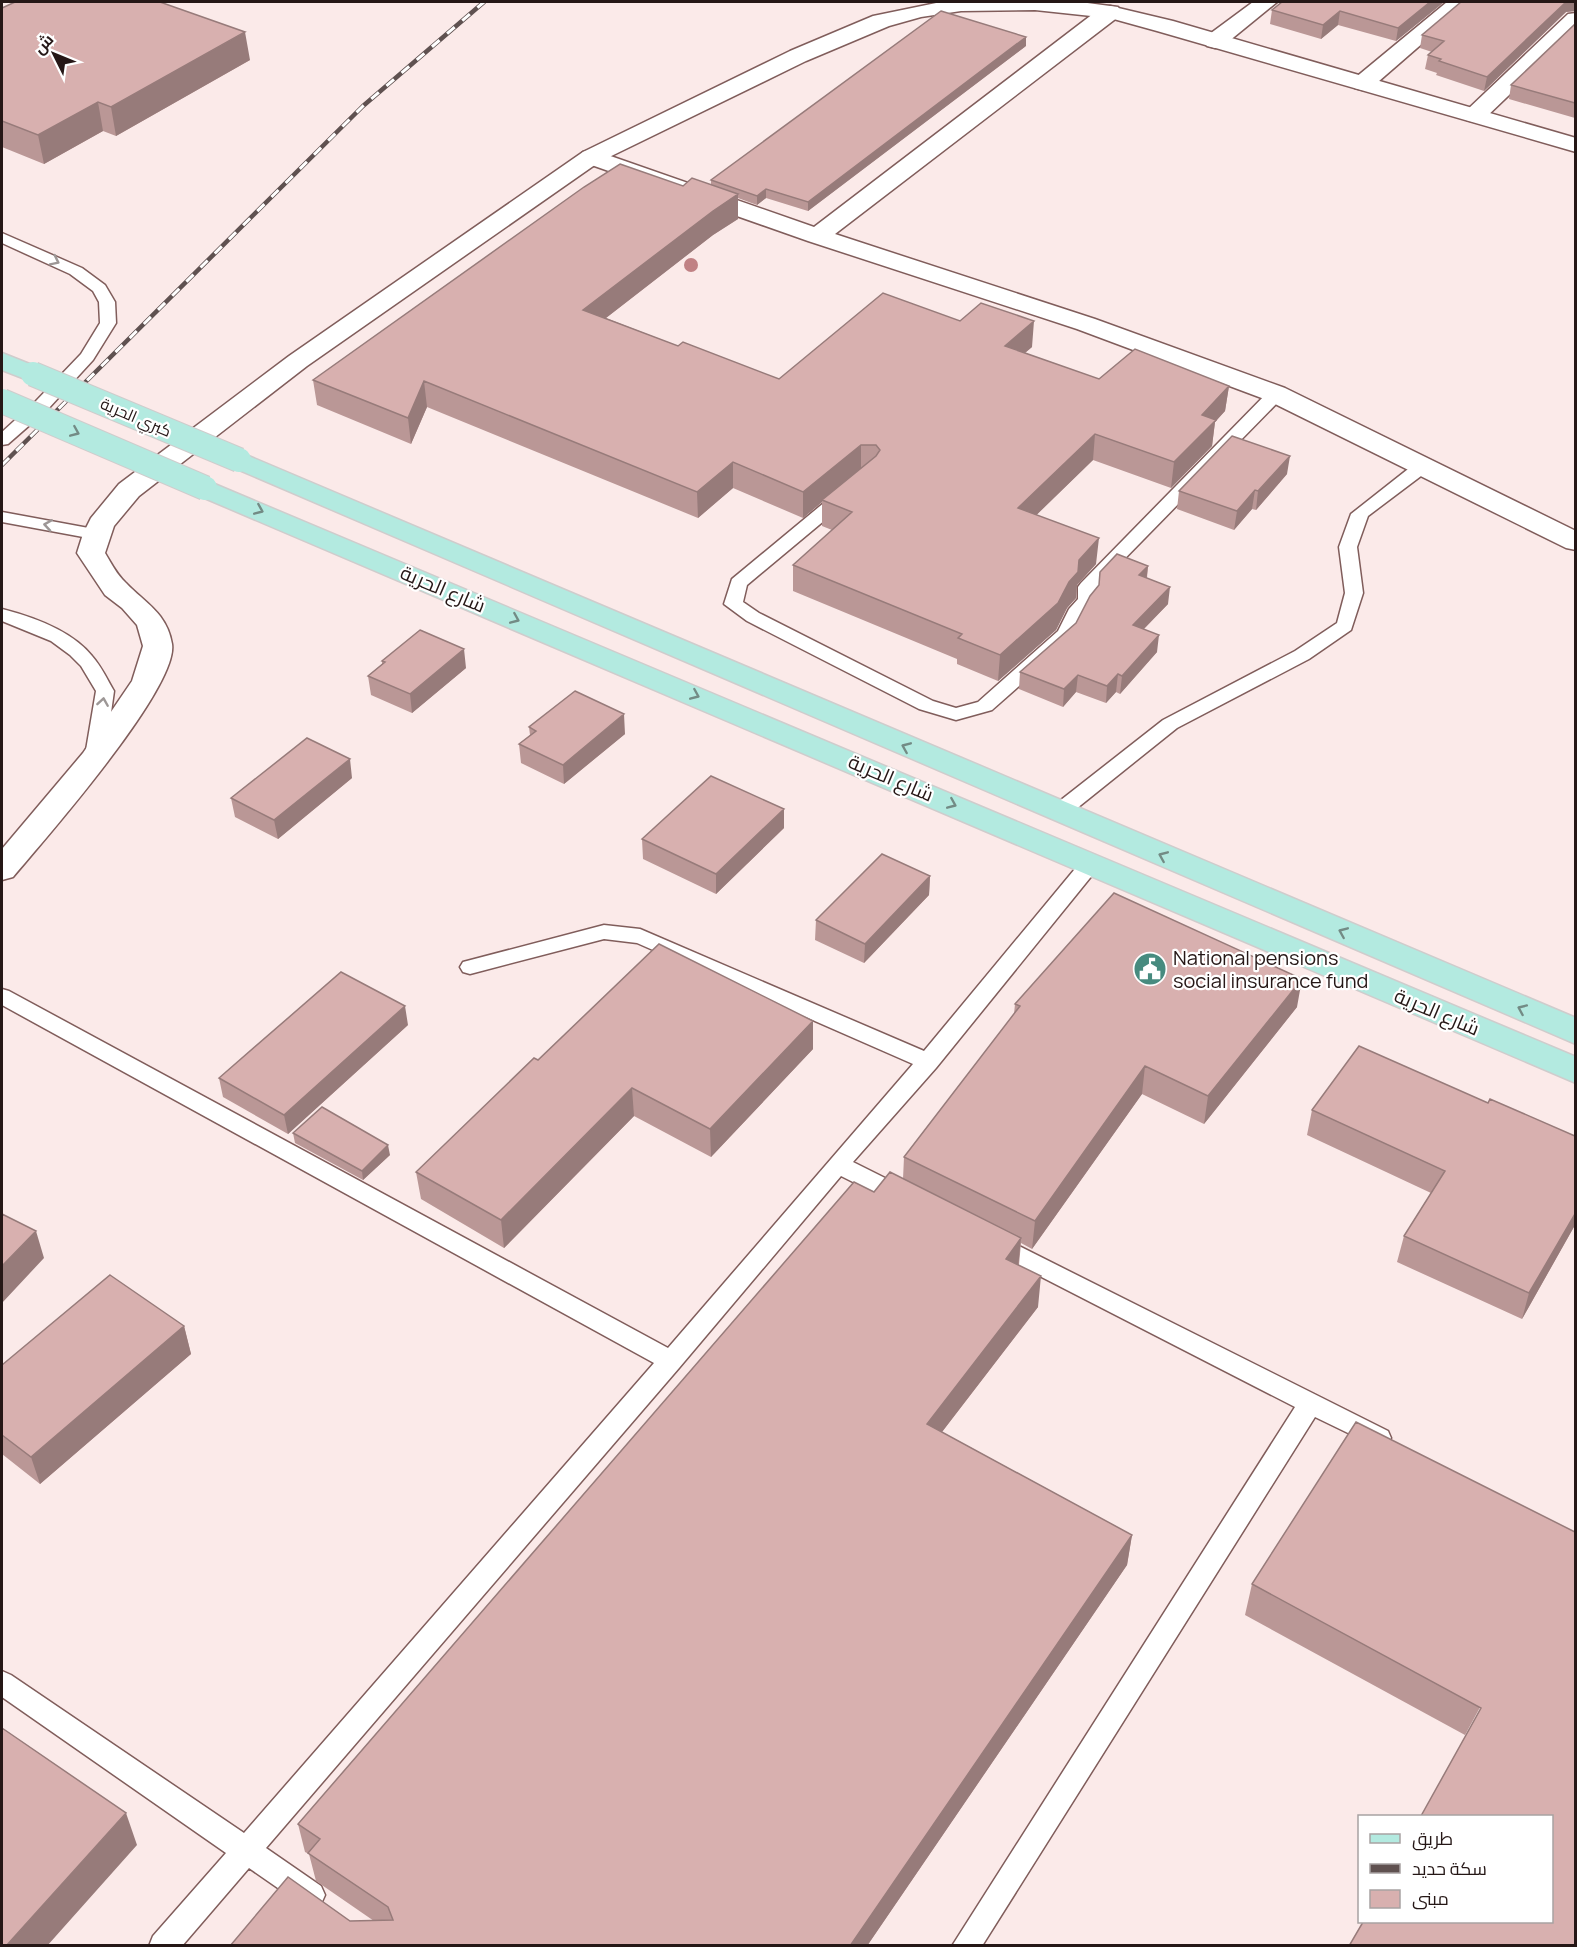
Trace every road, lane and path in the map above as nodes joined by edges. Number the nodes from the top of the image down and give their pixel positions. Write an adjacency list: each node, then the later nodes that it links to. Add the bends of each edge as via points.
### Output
1 (1266, 2): 5 (street)
2 (1459, 2): 6 (street)
3 (1110, 12): 5 (street); 9 (street, via 1035,4 961,5 881,21 798,56); 10 (street)
4 (1575, 19): 7 (street)
5 (1215, 41): 6 (street)
6 (1363, 83): 7 (street)
7 (1475, 115): 8 (street)
8 (1575, 145)
9 (591, 157): 10 (street); 21 (street, via 243,402 129,490)
10 (817, 236): 13 (street, via 1086,324)
11 (2, 238): 15 (lane, one-way to 15, via 76,271 99,288 107,302 108,322 87,357)
12 (2, 361): 16 (main road, كبري الحرية, bridge)
13 (1276, 394): 17 (street); 18 (lane, via 1087,587 1087,601 1078,609 1066,634 985,706 956,714 926,705 753,617 733,603 738,583)
14 (2, 401): 19 (main road, كبري الحرية, one-way to 19, bridge)
15 (2, 441)
16 (239, 460): 25 (main road, شارع الحرية, one-way to 16)
17 (1423, 466): 22 (street); 25 (lane, via 1360,514 1348,547 1354,593 1345,626 1302,655 1170,724)
18 (859, 483)
19 (205, 488): 26 (main road, شارع الحرية, one-way to 26)
20 (2, 517): 21 (lane, one-way to 20)
21 (94, 534): 24 (street, via 91,553 115,589 151,623 158,646 147,682)
22 (1575, 542)
23 (2, 615): 24 (lane, one-way to 23, via 105,691 84,658 63,640)
24 (94, 760): 27 (street)
25 (1059, 812): 30 (main road, شارع الحرية, one-way to 25)
26 (1091, 863): 31 (lane); 32 (main road, شارع الحرية)
27 (2, 869)
28 (470, 967): 31 (lane, via 604,932 640,936)
29 (2, 996): 36 (lane)
30 (1575, 1032)
31 (928, 1062): 33 (lane)
32 (1575, 1071)
33 (838, 1164): 34 (lane); 36 (lane)
34 (922, 1207)
35 (975, 1233): 37 (lane)
36 (671, 1361): 40 (lane)
37 (1311, 1403): 38 (lane); 43 (lane)
38 (1396, 1446)
39 (2, 1683): 40 (lane)
40 (247, 1850): 41 (lane); 42 (lane)
41 (334, 1911)
42 (163, 1946)
43 (966, 1946)

